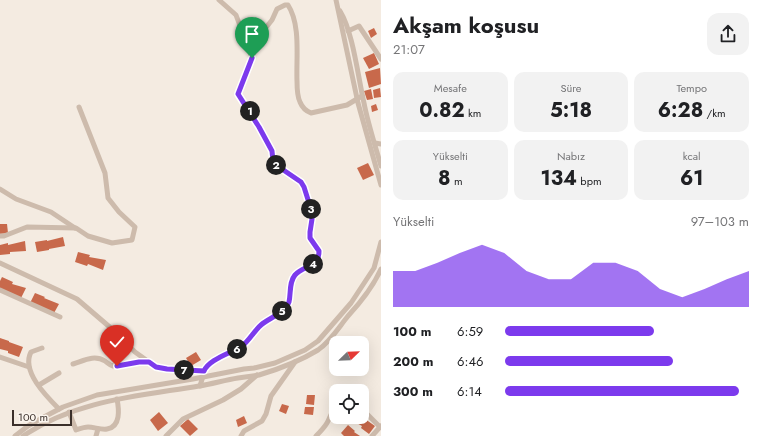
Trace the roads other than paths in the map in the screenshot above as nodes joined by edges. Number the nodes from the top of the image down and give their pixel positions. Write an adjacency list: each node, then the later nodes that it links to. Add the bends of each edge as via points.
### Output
1 (220, 0): 6 (street, via 236,15)
2 (336, 0): 4 (street)
3 (287, 2): 6 (street, via 277,9 264,30); 8 (street, via 293,12 296,33 297,95 300,104 311,112 347,104)
4 (338, 8): 5 (street); 8 (street)
5 (348, 31): 7 (street, via 359,26); 8 (street)
6 (252, 58): 29 (street, via 238,94 272,151 273,161 304,187 312,219 310,238 319,251 319,256 314,264 300,271 292,280 288,303 283,310 261,325 244,345 211,362)
7 (381, 59)
8 (360, 98): 10 (street); 13 (street)
9 (79, 107): 15 (street, via 105,173 108,198 134,227 132,240 112,243 88,236)
10 (375, 143): 11 (street); 12 (street)
11 (381, 144)
12 (381, 166)
13 (381, 186)
14 (0, 189): 15 (street, via 16,199 51,212)
15 (76, 228): 16 (street, via 27,227)
16 (0, 236)
17 (381, 242): 28 (street, via 374,268 351,303 318,341 290,357)
18 (0, 263): 25 (street, via 77,299)
19 (381, 269): 24 (street, via 360,302 319,349)
20 (0, 290): 21 (street)
21 (60, 317)
22 (42, 348): 27 (street, via 31,352)
23 (0, 357): 27 (street)
24 (296, 361): 31 (street); 46 (street, via 271,396 262,420 244,431)
25 (149, 362): 26 (street, via 110,366 103,360 88,358); 29 (street, via 156,367 167,369)
26 (73, 364)
27 (28, 368): 33 (street)
28 (254, 368): 31 (street); 32 (street)
29 (204, 371): 32 (street)
30 (59, 373): 33 (street)
31 (258, 375): 34 (street); 45 (street, via 223,400 183,419)
32 (202, 378): 34 (street); 36 (street, via 97,395)
33 (38, 385): 36 (street)
34 (200, 386): 35 (street)
35 (117, 399): 37 (street); 41 (street, via 117,423 108,429)
36 (60, 409): 42 (street)
37 (69, 412): 41 (street, via 76,430 88,427); 43 (street)
38 (369, 415): 40 (street)
39 (329, 418): 47 (street)
40 (381, 426): 48 (street)
41 (98, 429): 44 (street)
42 (15, 436)
43 (23, 436)
44 (96, 436)
45 (166, 436)
46 (241, 436)
47 (316, 436)
48 (372, 436)

